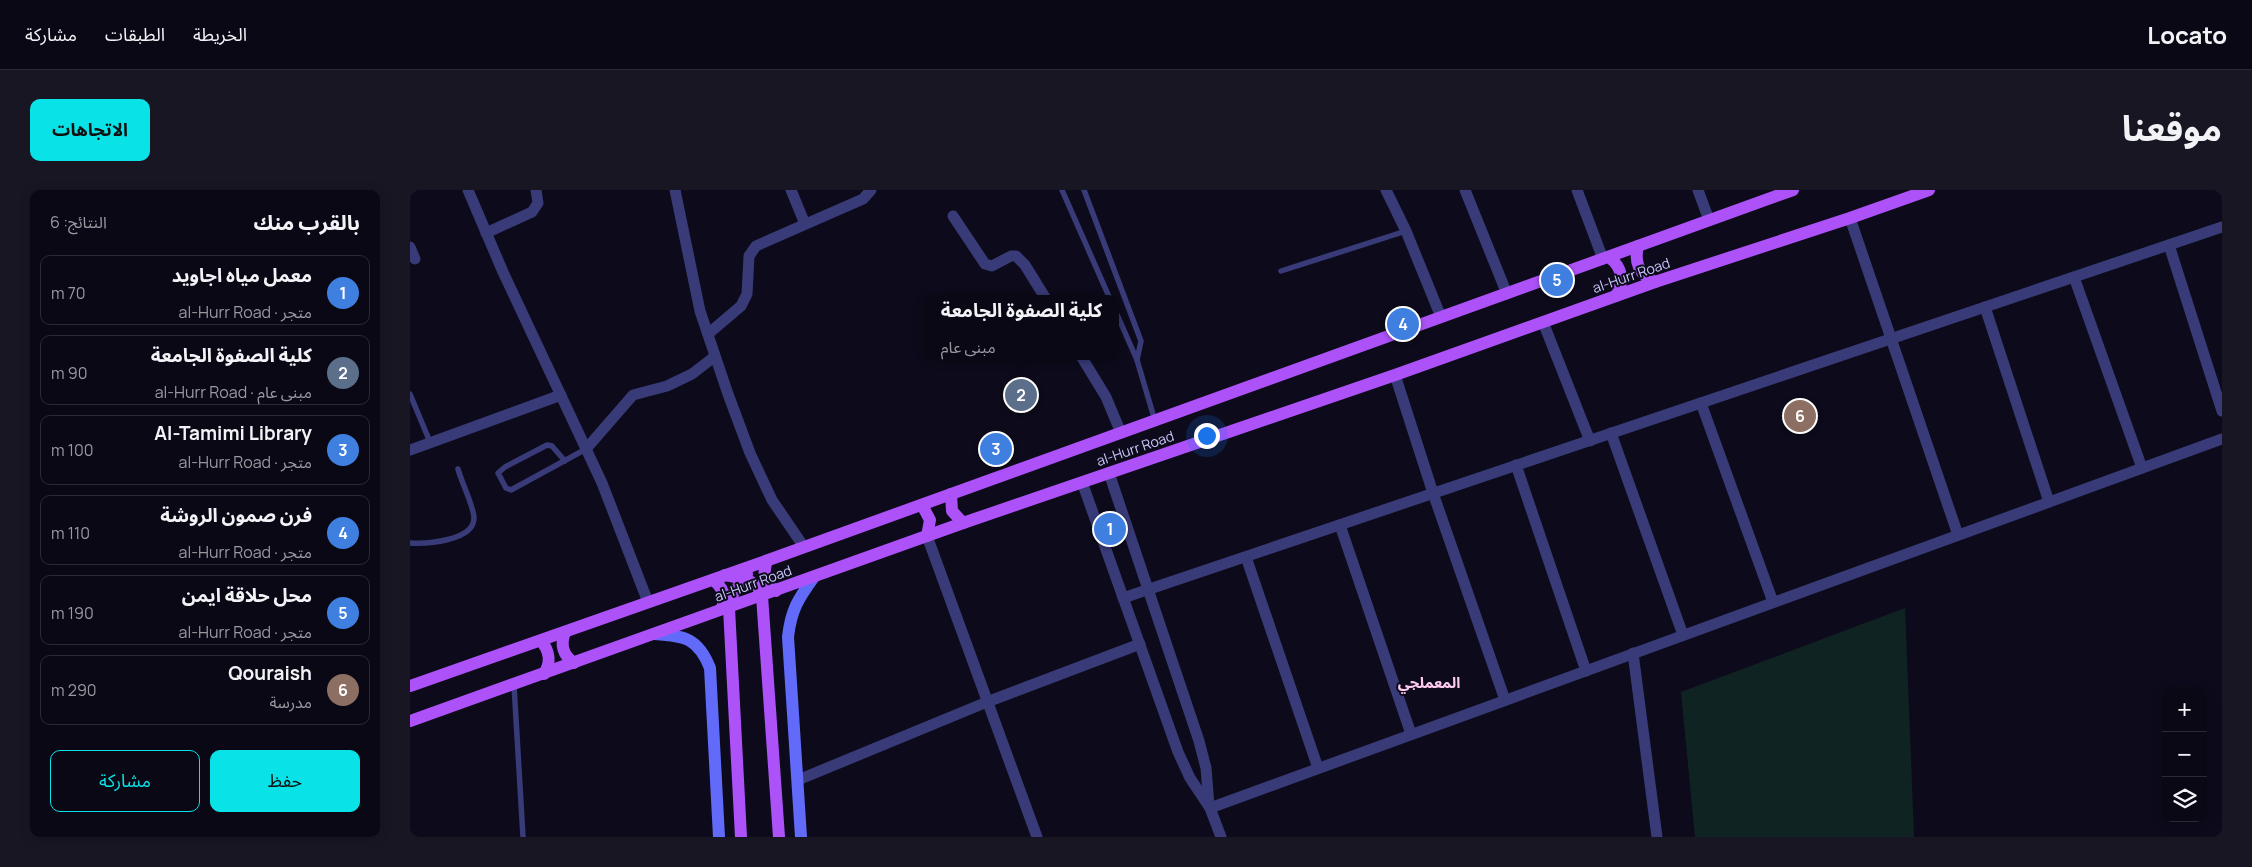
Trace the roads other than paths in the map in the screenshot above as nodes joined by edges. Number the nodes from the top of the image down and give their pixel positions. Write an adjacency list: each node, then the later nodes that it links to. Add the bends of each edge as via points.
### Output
1 (468, 190): 20 (street)
2 (536, 190): 20 (street, via 538,203 532,212)
3 (675, 190): 37 (street, via 689,264)
4 (791, 190): 17 (street)
5 (871, 190): 17 (street, via 863,199)
6 (1062, 190): 31 (lane)
7 (1084, 190): 41 (lane, via 1141,341)
8 (1386, 190): 19 (street)
9 (1466, 190): 29 (street)
10 (1577, 190): 24 (street)
11 (1698, 190): 16 (street)
12 (1793, 190): 16 (main road, al-Hurr Road)
13 (1929, 190): 15 (main road, al-Hurr Road)
14 (953, 216): 30 (street, via 985,264 992,266 1016,256)
15 (1850, 218): 28 (main road, al-Hurr Road); 38 (street)
16 (1709, 220): 22 (main road, al-Hurr Road)
17 (805, 224): 37 (street, via 756,246 749,256 747,294 741,306)
18 (2222, 227): 21 (street)
19 (1406, 231): 26 (lane); 34 (street)
20 (486, 233): 44 (street)
21 (2169, 245): 27 (street); 46 (street)
22 (1638, 246): 24 (main road, al-Hurr Road); 28 (main road, via 1638,268)
23 (410, 248): 25 (street)
24 (1606, 258): 29 (main road, al-Hurr Road); 32 (main road, via 1615,261 1622,274)
25 (415, 259)
26 (1281, 271)
27 (2074, 277): 33 (street); 57 (street)
28 (1655, 282): 32 (main road, al-Hurr Road)
29 (1507, 294): 34 (main road, al-Hurr Road)
30 (1044, 295)
31 (1108, 295)
32 (1616, 296): 36 (main road, al-Hurr Road)
33 (1985, 307): 38 (street); 63 (street)
34 (1441, 317): 47 (main road, al-Hurr Road)
35 (1119, 319): 41 (lane)
36 (1543, 322): 42 (main road, al-Hurr Road); 51 (street)
37 (708, 334): 39 (street)
38 (1891, 339): 45 (street); 67 (street)
39 (714, 357): 53 (street, via 692,374 667,386 633,395); 70 (street, via 750,453 772,500)
40 (1083, 360): 48 (street, via 1106,397)
41 (1137, 360): 47 (lane)
42 (1394, 374): 59 (main road, al-Hurr Road); 61 (street)
43 (410, 394): 52 (lane)
44 (561, 395): 52 (street); 53 (street)
45 (1700, 403): 49 (street); 82 (street)
46 (2222, 411)
47 (1155, 421): 48 (main road, al-Hurr Road)
48 (1121, 433): 62 (main road, al-Hurr Road)
49 (1611, 433): 51 (street); 86 (street)
50 (2222, 439): 57 (street)
51 (1590, 440): 56 (street)
52 (430, 442): 54 (street)
53 (586, 449): 55 (lane); 81 (street)
54 (410, 450)
55 (565, 460): 55 (lane, via 547,445 498,472 506,488 511,490)
56 (1516, 465): 61 (street); 91 (street)
57 (2142, 468): 63 (street)
58 (458, 469): 69 (lane, via 474,518 472,526 465,534 438,542)
59 (1109, 473): 60 (main road, al-Hurr Road); 77 (street)
60 (1082, 482): 65 (main road, al-Hurr Road); 80 (street)
61 (1433, 493): 66 (street); 95 (street)
62 (951, 494): 64 (main road, al-Hurr Road); 65 (main road, via 952,511)
63 (2049, 502): 67 (street)
64 (922, 505): 68 (main road, via 930,520); 70 (main road, al-Hurr Road)
65 (963, 523): 68 (main road, al-Hurr Road)
66 (1340, 525): 71 (street); 98 (street)
67 (1958, 535): 82 (street)
68 (927, 536): 74 (main road, al-Hurr Road); 96 (street)
69 (410, 543)
70 (804, 547): 72 (main road, al-Hurr Road)
71 (1246, 557): 77 (street); 99 (street)
72 (762, 562): 73 (main road, al-Hurr Road); 75 (main road); 78 (main road, via 765,578)
73 (725, 575): 75 (main road); 76 (main road, al-Hurr Road)
74 (814, 577): 78 (main road, al-Hurr Road); 100 (street, via 797,600 790,617 788,637)
75 (742, 579): 79 (main road, via 756,584); 83 (main road)
76 (713, 580): 81 (main road, al-Hurr Road); 83 (main road, via 724,593)
77 (1147, 590): 80 (street); 101 (street, via 1203,755)
78 (776, 591): 79 (main road, al-Hurr Road)
79 (762, 596): 83 (main road, al-Hurr Road); 105 (main road)
80 (1123, 598): 88 (street)
81 (648, 602): 84 (main road, al-Hurr Road)
82 (1773, 602): 86 (street)
83 (725, 609): 85 (main road, al-Hurr Road); 104 (main road)
84 (565, 632): 87 (main road, al-Hurr Road); 90 (main road, via 563,650)
85 (655, 634): 90 (main road, al-Hurr Road); 103 (street, via 687,638 704,655 710,668)
86 (1683, 635): 89 (street)
87 (541, 641): 92 (main road, via 549,657); 94 (main road, al-Hurr Road)
88 (1140, 644): 96 (street); 101 (street, via 1181,758)
89 (1633, 653): 91 (street); 109 (street)
90 (574, 663): 92 (main road, al-Hurr Road)
91 (1586, 671): 95 (street)
92 (544, 674): 93 (main road, al-Hurr Road)
93 (514, 685): 97 (main road, al-Hurr Road); 102 (lane)
94 (410, 686)
95 (1505, 700): 98 (street)
96 (987, 702): 100 (street); 107 (street)
97 (410, 722)
98 (1411, 734): 99 (street)
99 (1318, 768): 101 (street)
100 (798, 780): 106 (street)
101 (1210, 808): 108 (street)
102 (523, 837)
103 (719, 837)
104 (741, 837)
105 (778, 837)
106 (802, 837)
107 (1037, 837)
108 (1221, 837)
109 (1657, 837)

